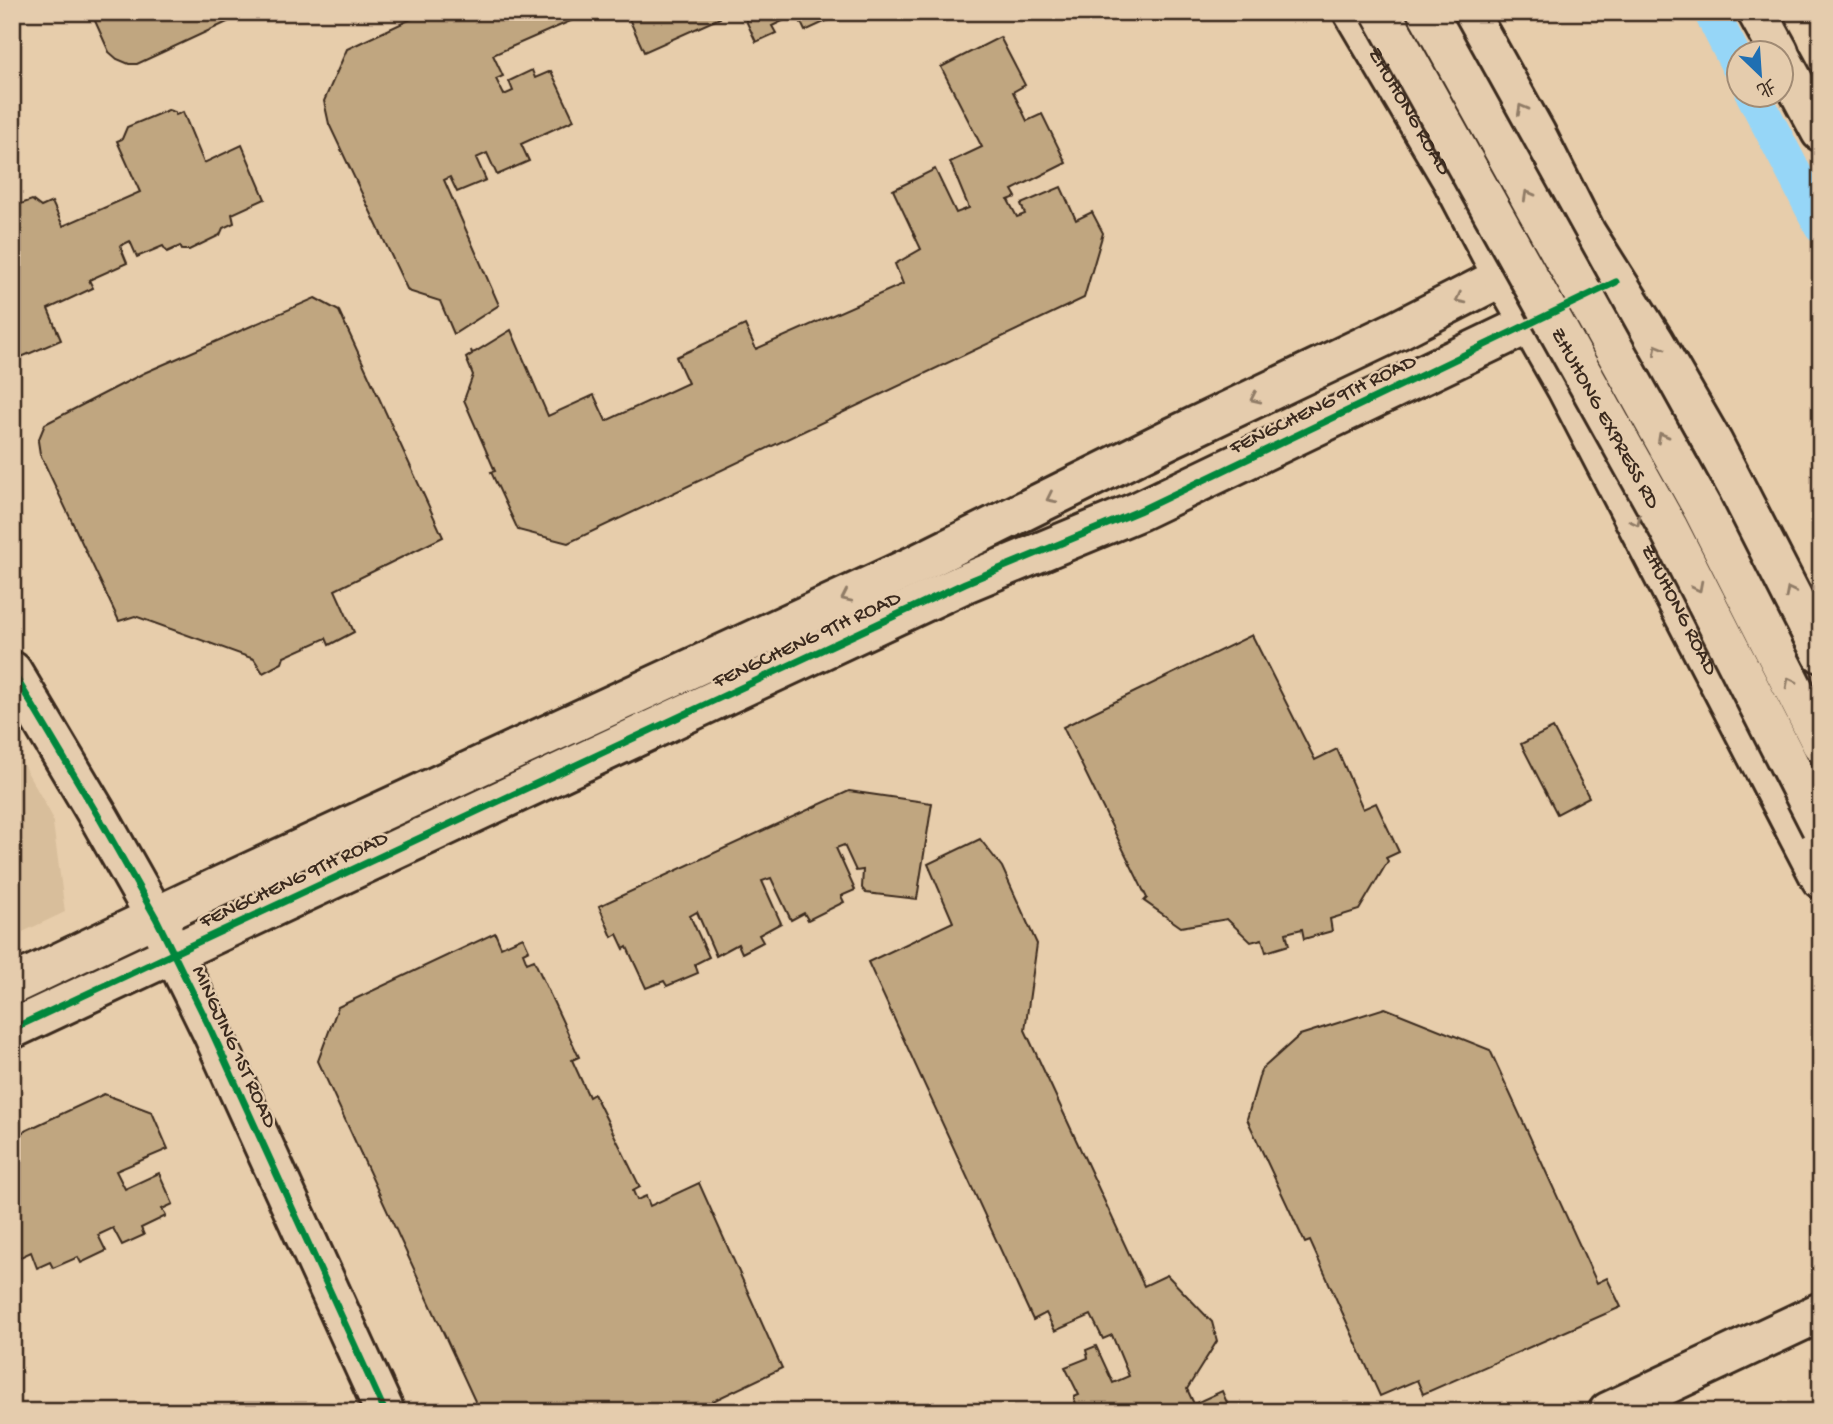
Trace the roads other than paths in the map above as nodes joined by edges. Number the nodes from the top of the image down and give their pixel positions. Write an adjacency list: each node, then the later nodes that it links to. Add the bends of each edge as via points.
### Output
1 (1353, 12): 10 (main road, ZHUHONG ROAD, via 1451,178)
2 (1381, 12): 16 (main road, ZHUHONG EXPRESS RD, one-way to 16, bridge, via 1668,527)
3 (1427, 12): 15 (main road, ZHUHONG EXPRESS RD, one-way to 3, bridge, via 1702,508)
4 (1468, 12): 9 (main road, one-way to 4)
5 (1757, 12): 6 (main road)
6 (1771, 38)
7 (1794, 81): 8 (main road)
8 (1821, 132)
9 (1586, 233): 10 (main road, FENGCHENG 9TH ROAD); 11 (main road)
10 (1503, 277): 12 (main road, ZHUHONG ROAD); 18 (main road, FENGCHENG 9TH ROAD, one-way to 18, via 913,566)
11 (1616, 282): 12 (main road, FENGCHENG 9TH ROAD); 13 (main road, one-way to 11, via 1713,443)
12 (1530, 323): 17 (main road, ZHUHONG ROAD, one-way to 17); 19 (main road, FENGCHENG 9TH ROAD, via 1139,511 965,583)
13 (1821, 653)
14 (12, 671): 18 (main road, MINGJING 1ST ROAD)
15 (1821, 743)
16 (1821, 827)
17 (1821, 879)
18 (156, 918): 19 (main road, MINGJING 1ST ROAD); 20 (main road, FENGCHENG 9TH ROAD)
19 (173, 953): 21 (main road, FENGCHENG 9TH ROAD); 23 (main road, MINGJING 1ST ROAD)
20 (12, 985)
21 (12, 1028)
22 (1821, 1312): 24 (main road)
23 (385, 1412)
24 (1608, 1412)

